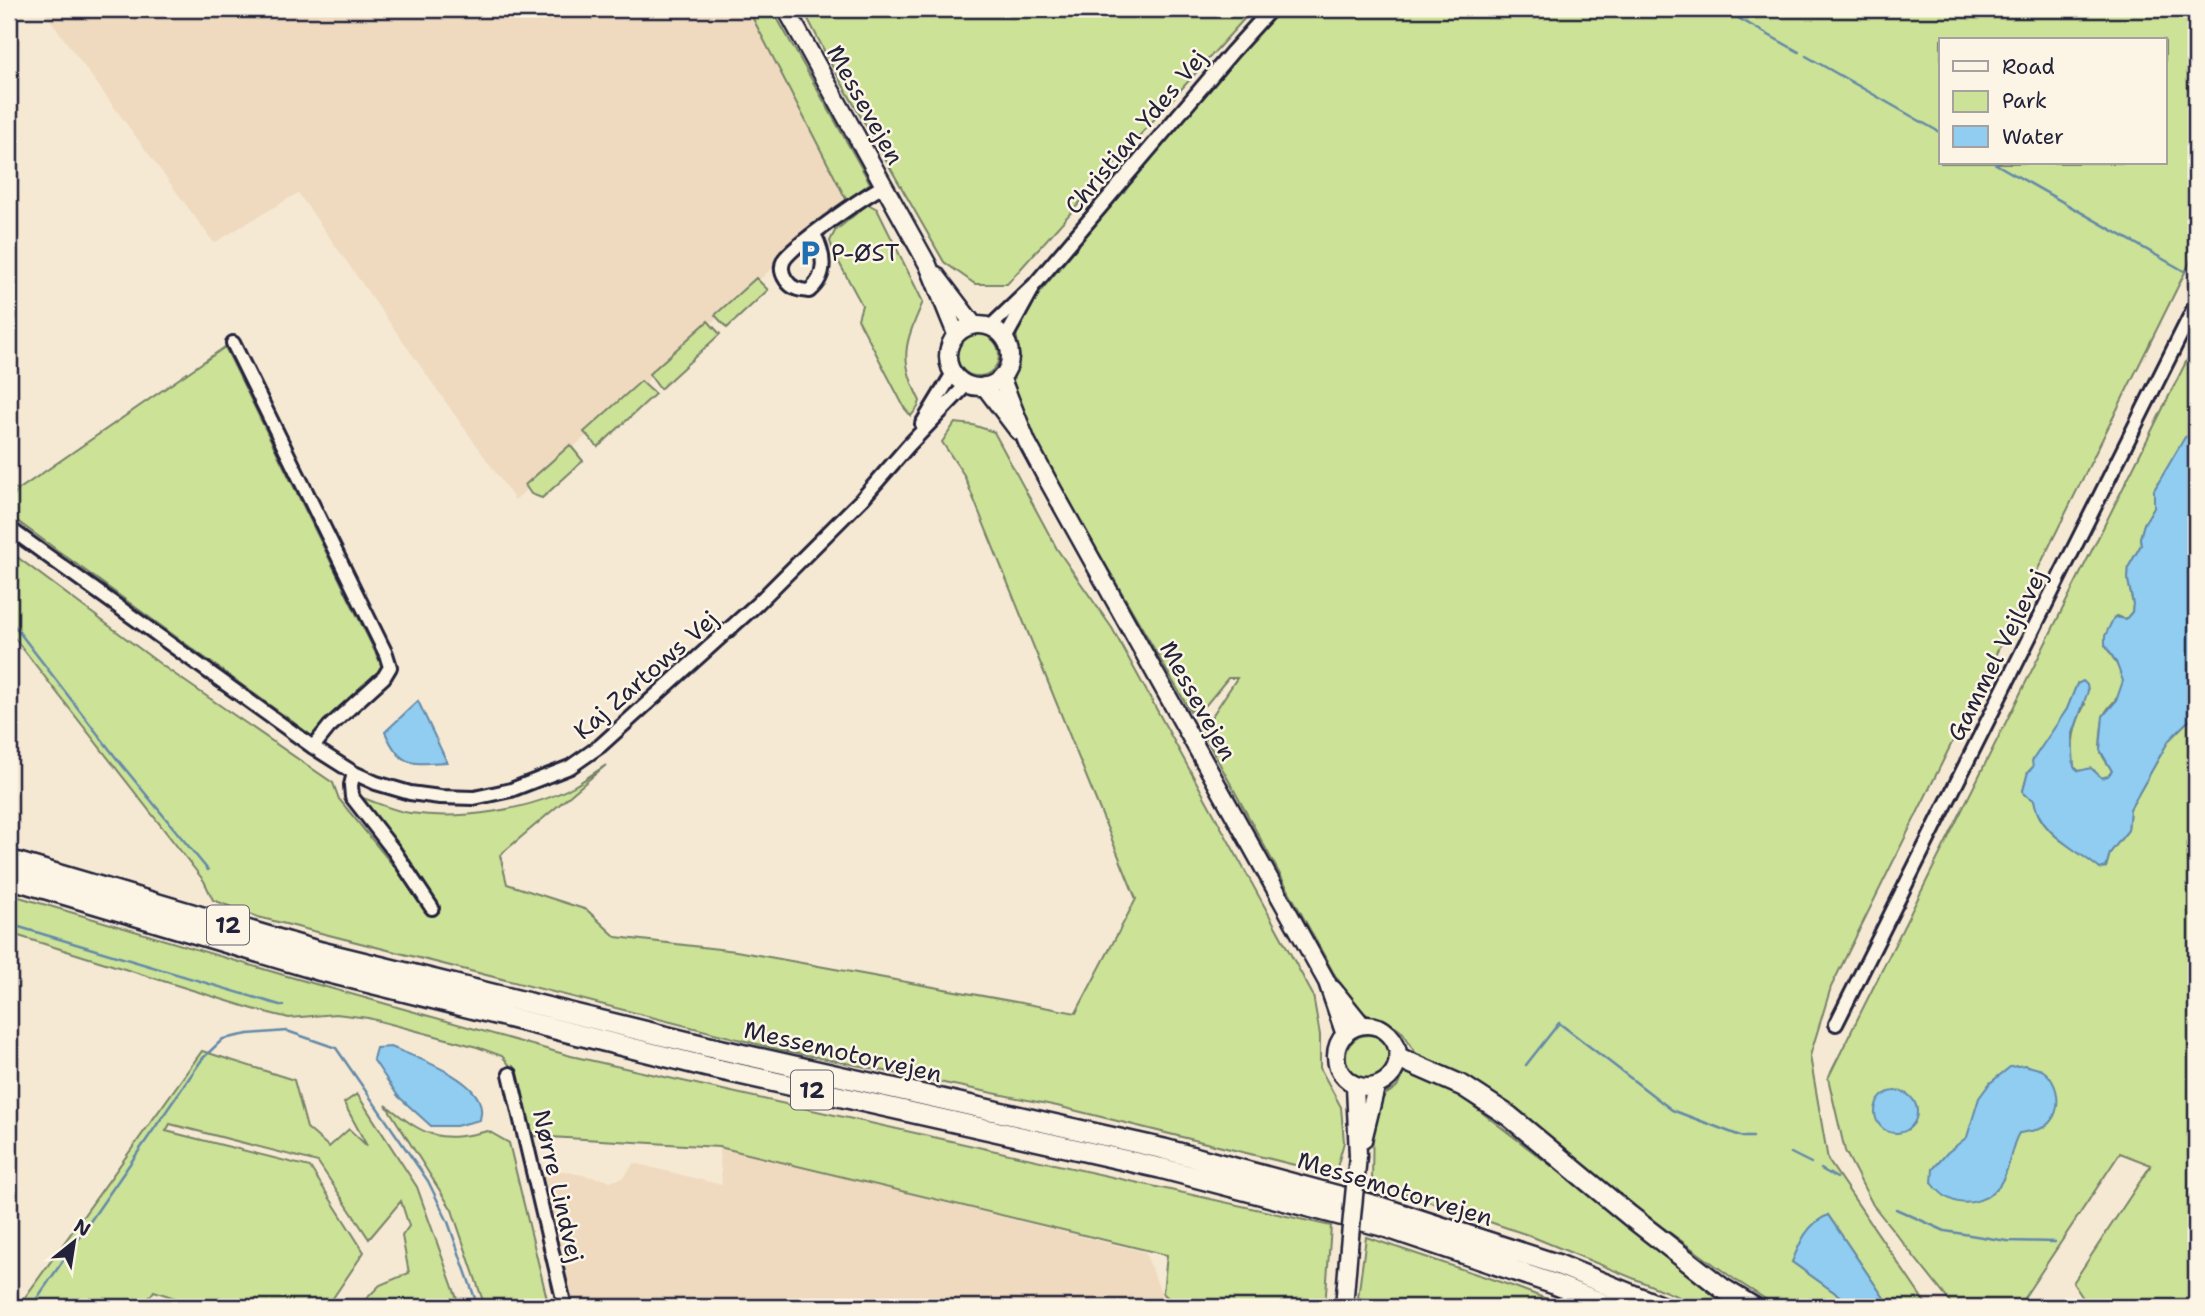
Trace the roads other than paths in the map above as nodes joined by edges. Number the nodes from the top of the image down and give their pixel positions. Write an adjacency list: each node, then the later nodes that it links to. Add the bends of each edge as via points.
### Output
1 (786, 9): 3 (main road, Messevejen)
2 (1271, 9): 6 (street, Christian Ydes Vej)
3 (884, 186): 4 (street, Messevejen); 5 (main road, Messevejen)
4 (814, 234)
5 (928, 265): 8 (main road, Messevejen); 9 (main road, Messevejen)
6 (1035, 284): 8 (street, Christian Ydes Vej); 10 (street, Christian Ydes Vej)
7 (2196, 304): 24 (street, Gammel Vejlevej)
8 (982, 326): 9 (main road); 10 (main road, via 999,332)
9 (956, 334): 12 (main road, via 948,351)
10 (1005, 340): 13 (main road, via 1009,357)
11 (233, 343): 18 (street, via 390,667)
12 (953, 373): 14 (main road); 16 (street, Kaj Zartows Vej)
13 (1001, 377): 14 (main road); 15 (main road, Messevejen)
14 (976, 385): 15 (main road, Messevejen); 16 (street, Kaj Zartows Vej)
15 (1027, 442): 23 (main road, Messevejen)
16 (909, 445): 19 (street, Kaj Zartows Vej, via 804,559 570,767 511,790 474,797 410,793)
17 (9, 528): 18 (street, Kaj Zartows Vej)
18 (313, 747): 19 (street, Kaj Zartows Vej)
19 (354, 773): 22 (street, via 352,797)
20 (9, 860): 35 (highway, Messemotorvejen / 12, via 321,952 696,1044 1164,1149 1383,1208 1559,1265)
21 (9, 878): 34 (highway, Messemotorvejen / 12, via 318,970 708,1067 1160,1168 1382,1226)
22 (432, 908)
23 (1328, 982): 25 (main road, Messevejen); 26 (main road, Messevejen)
24 (1836, 1024)
25 (1363, 1025): 26 (main road); 27 (main road, via 1392,1037)
26 (1345, 1035): 29 (main road, via 1338,1044 1338,1067)
27 (1399, 1058): 30 (main road, via 1391,1077); 36 (highway, via 1463,1086 1509,1116 1630,1216)
28 (510, 1074): 32 (street, Nørre Lindvej)
29 (1355, 1085): 30 (main road); 31 (main road)
30 (1376, 1087): 31 (main road)
31 (1358, 1156): 33 (main road, bridge)
32 (565, 1307)
33 (1344, 1307)
34 (1612, 1307)
35 (1662, 1307)
36 (1753, 1307)

